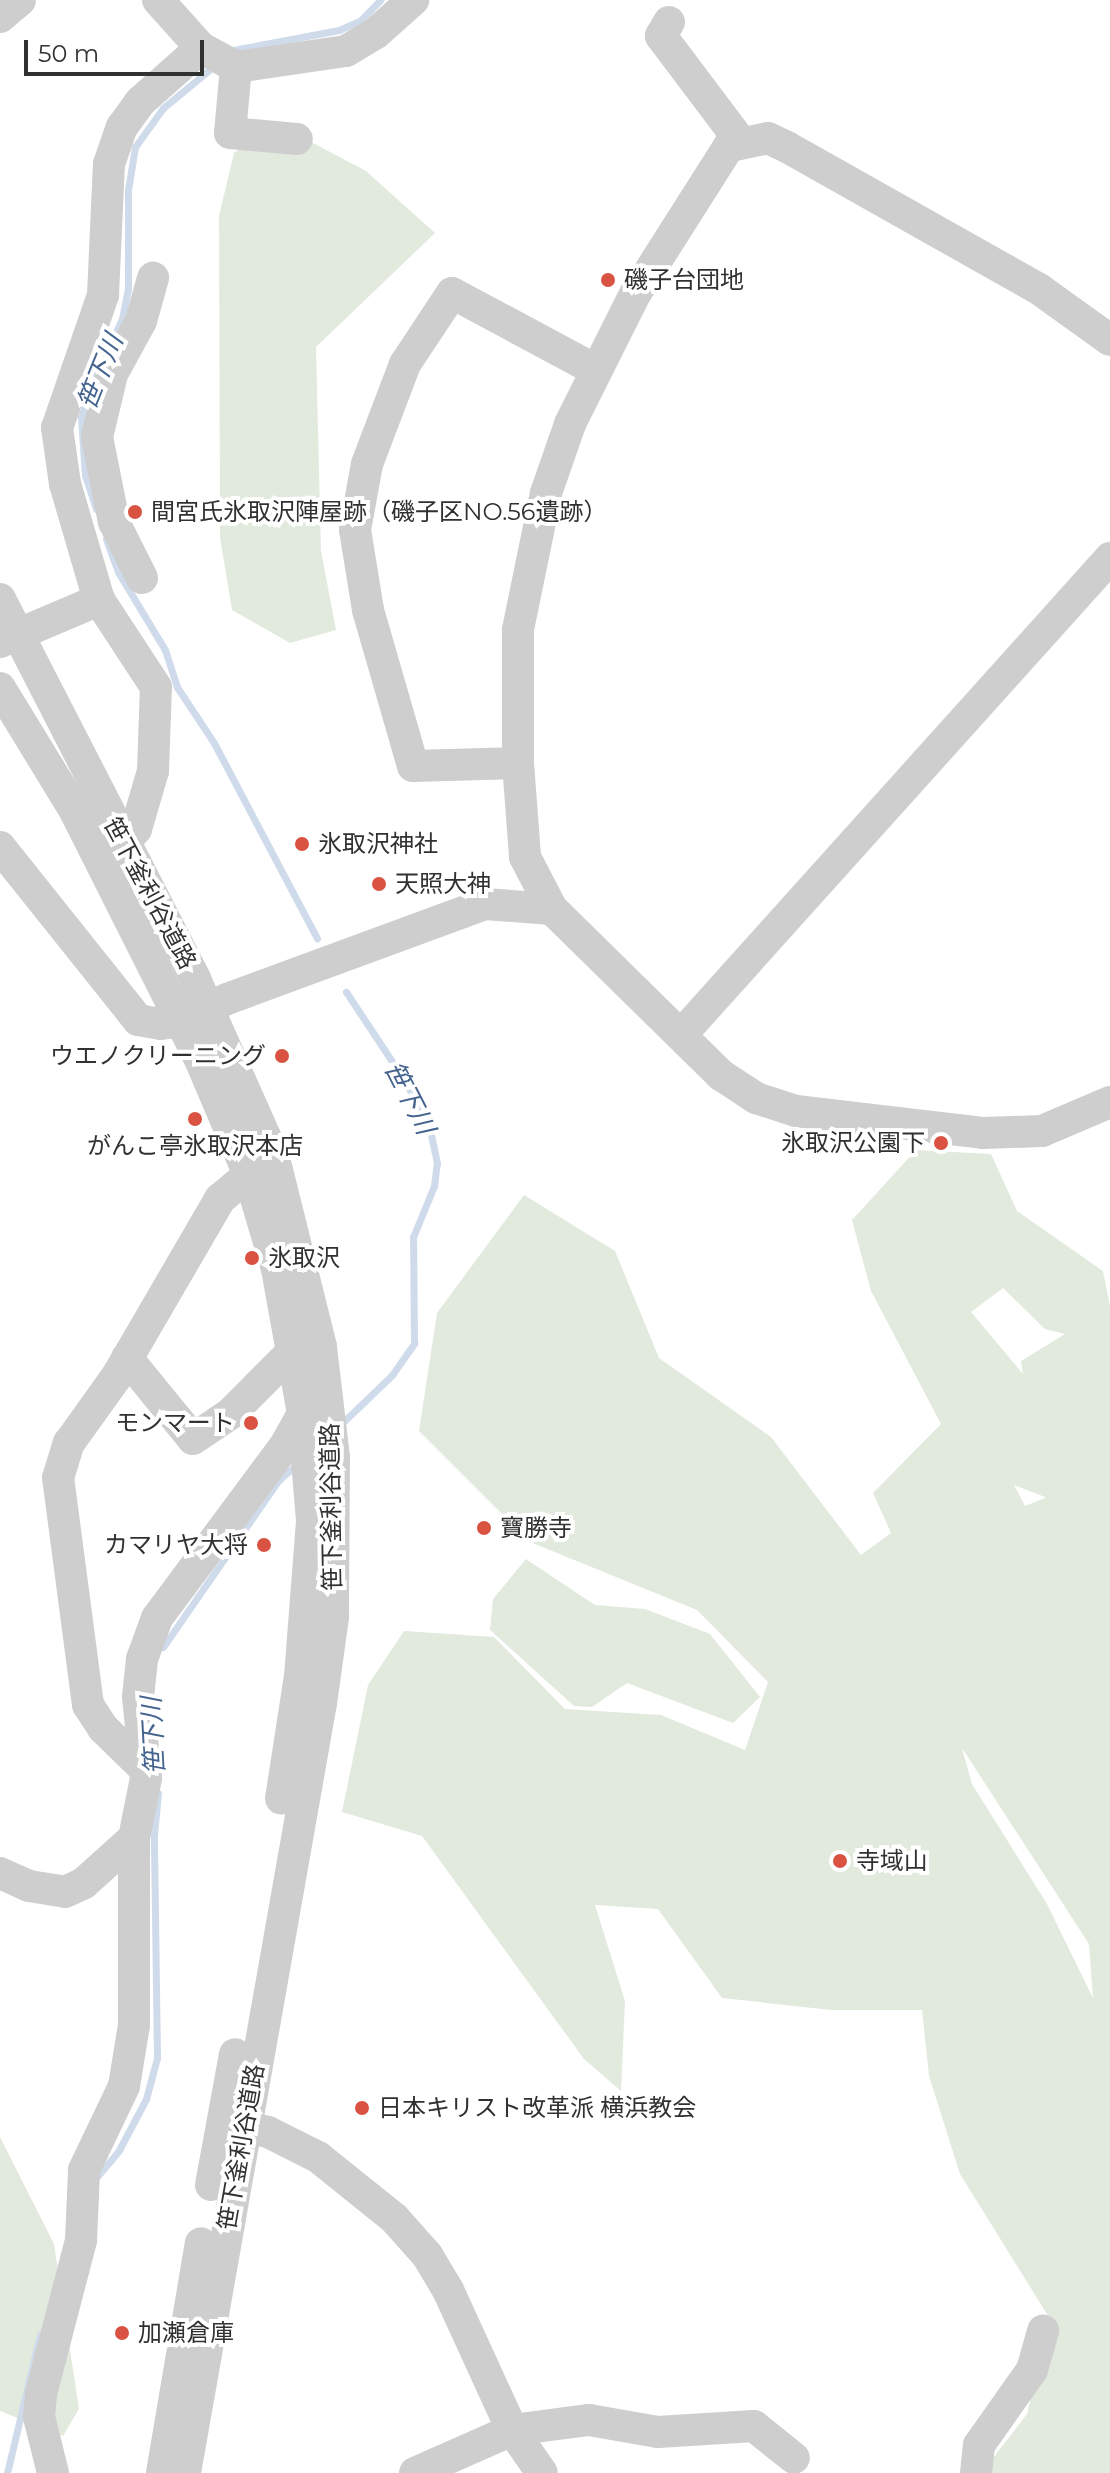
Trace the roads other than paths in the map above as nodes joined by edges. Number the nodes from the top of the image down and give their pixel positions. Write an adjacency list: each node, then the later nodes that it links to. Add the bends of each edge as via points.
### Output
1 (20, 0): 4 (street)
2 (158, 0): 6 (street)
3 (413, 0): 7 (street, via 346,51)
4 (0, 17)
5 (669, 22): 9 (street, via 661,36)
6 (201, 48): 7 (street); 12 (street, via 140,102 122,127 109,164 103,295)
7 (236, 67): 8 (street, via 230,133)
8 (297, 139)
9 (740, 141): 11 (street, via 768,138 787,147 1039,289); 13 (street, via 714,162)
10 (153, 278): 14 (street, via 141,321)
11 (1110, 340)
12 (81, 358): 14 (street); 18 (street, via 57,428 65,484)
13 (594, 369): 21 (street, via 546,493 529,561 518,630); 21 (street, via 452,293 405,364 367,464 355,530 368,610 413,766)
14 (112, 374): 16 (street, via 97,437 98,460 114,522)
15 (1110, 558): 28 (street)
16 (142, 578)
17 (0, 599): 19 (street, 笹下釜利谷道路)
18 (99, 600): 19 (street); 23 (street, via 156,687 153,771 136,829)
19 (9, 636): 23 (street, 笹下釜利谷道路)
20 (0, 688): 23 (street, 笹下釜利谷道路)
21 (518, 763): 24 (street)
22 (0, 847): 27 (street, via 138,1020)
23 (113, 855): 27 (street, 笹下釜利谷道路)
24 (525, 857): 25 (street); 26 (street)
25 (485, 904): 26 (street); 27 (street)
26 (552, 909): 28 (street)
27 (194, 1015): 30 (street, 笹下釜利谷道路); 33 (street, 笹下釜利谷道路, via 273,1154 301,1253)
28 (681, 1035): 29 (street, via 721,1075 756,1098 796,1111 983,1133 1042,1131)
29 (1110, 1102)
30 (249, 1175): 31 (street, 笹下釜利谷道路); 32 (street, via 220,1199)
31 (294, 1350): 32 (street, via 230,1414 193,1439); 33 (street, 笹下釜利谷道路)
32 (127, 1358): 34 (street, via 69,1443 58,1478 88,1705 103,1728)
33 (313, 1417): 34 (street, via 286,1444 157,1618 142,1659 138,1697); 37 (street, 笹下釜利谷道路, via 300,1676); 37 (street, 笹下釜利谷道路, via 334,1458 333,1617)
34 (144, 1768): 35 (street, via 144,1806)
35 (134, 1838): 36 (street, via 84,1883 65,1892 29,1886); 41 (street, via 138,1974 130,2062 84,2170 83,2225 41,2394 39,2417)
36 (0, 1873)
37 (233, 2124): 39 (street, via 306,2151 356,2183 427,2255); 42 (street, 笹下釜利谷道路); 43 (street, 笹下釜利谷道路)
38 (1043, 2331): 46 (street, via 1032,2370 979,2445)
39 (512, 2430): 40 (street, via 589,2420 658,2432 754,2426); 44 (street); 45 (street)
40 (794, 2458)
41 (53, 2473)
42 (162, 2473)
43 (185, 2473)
44 (415, 2473)
45 (542, 2473)
46 (976, 2473)

